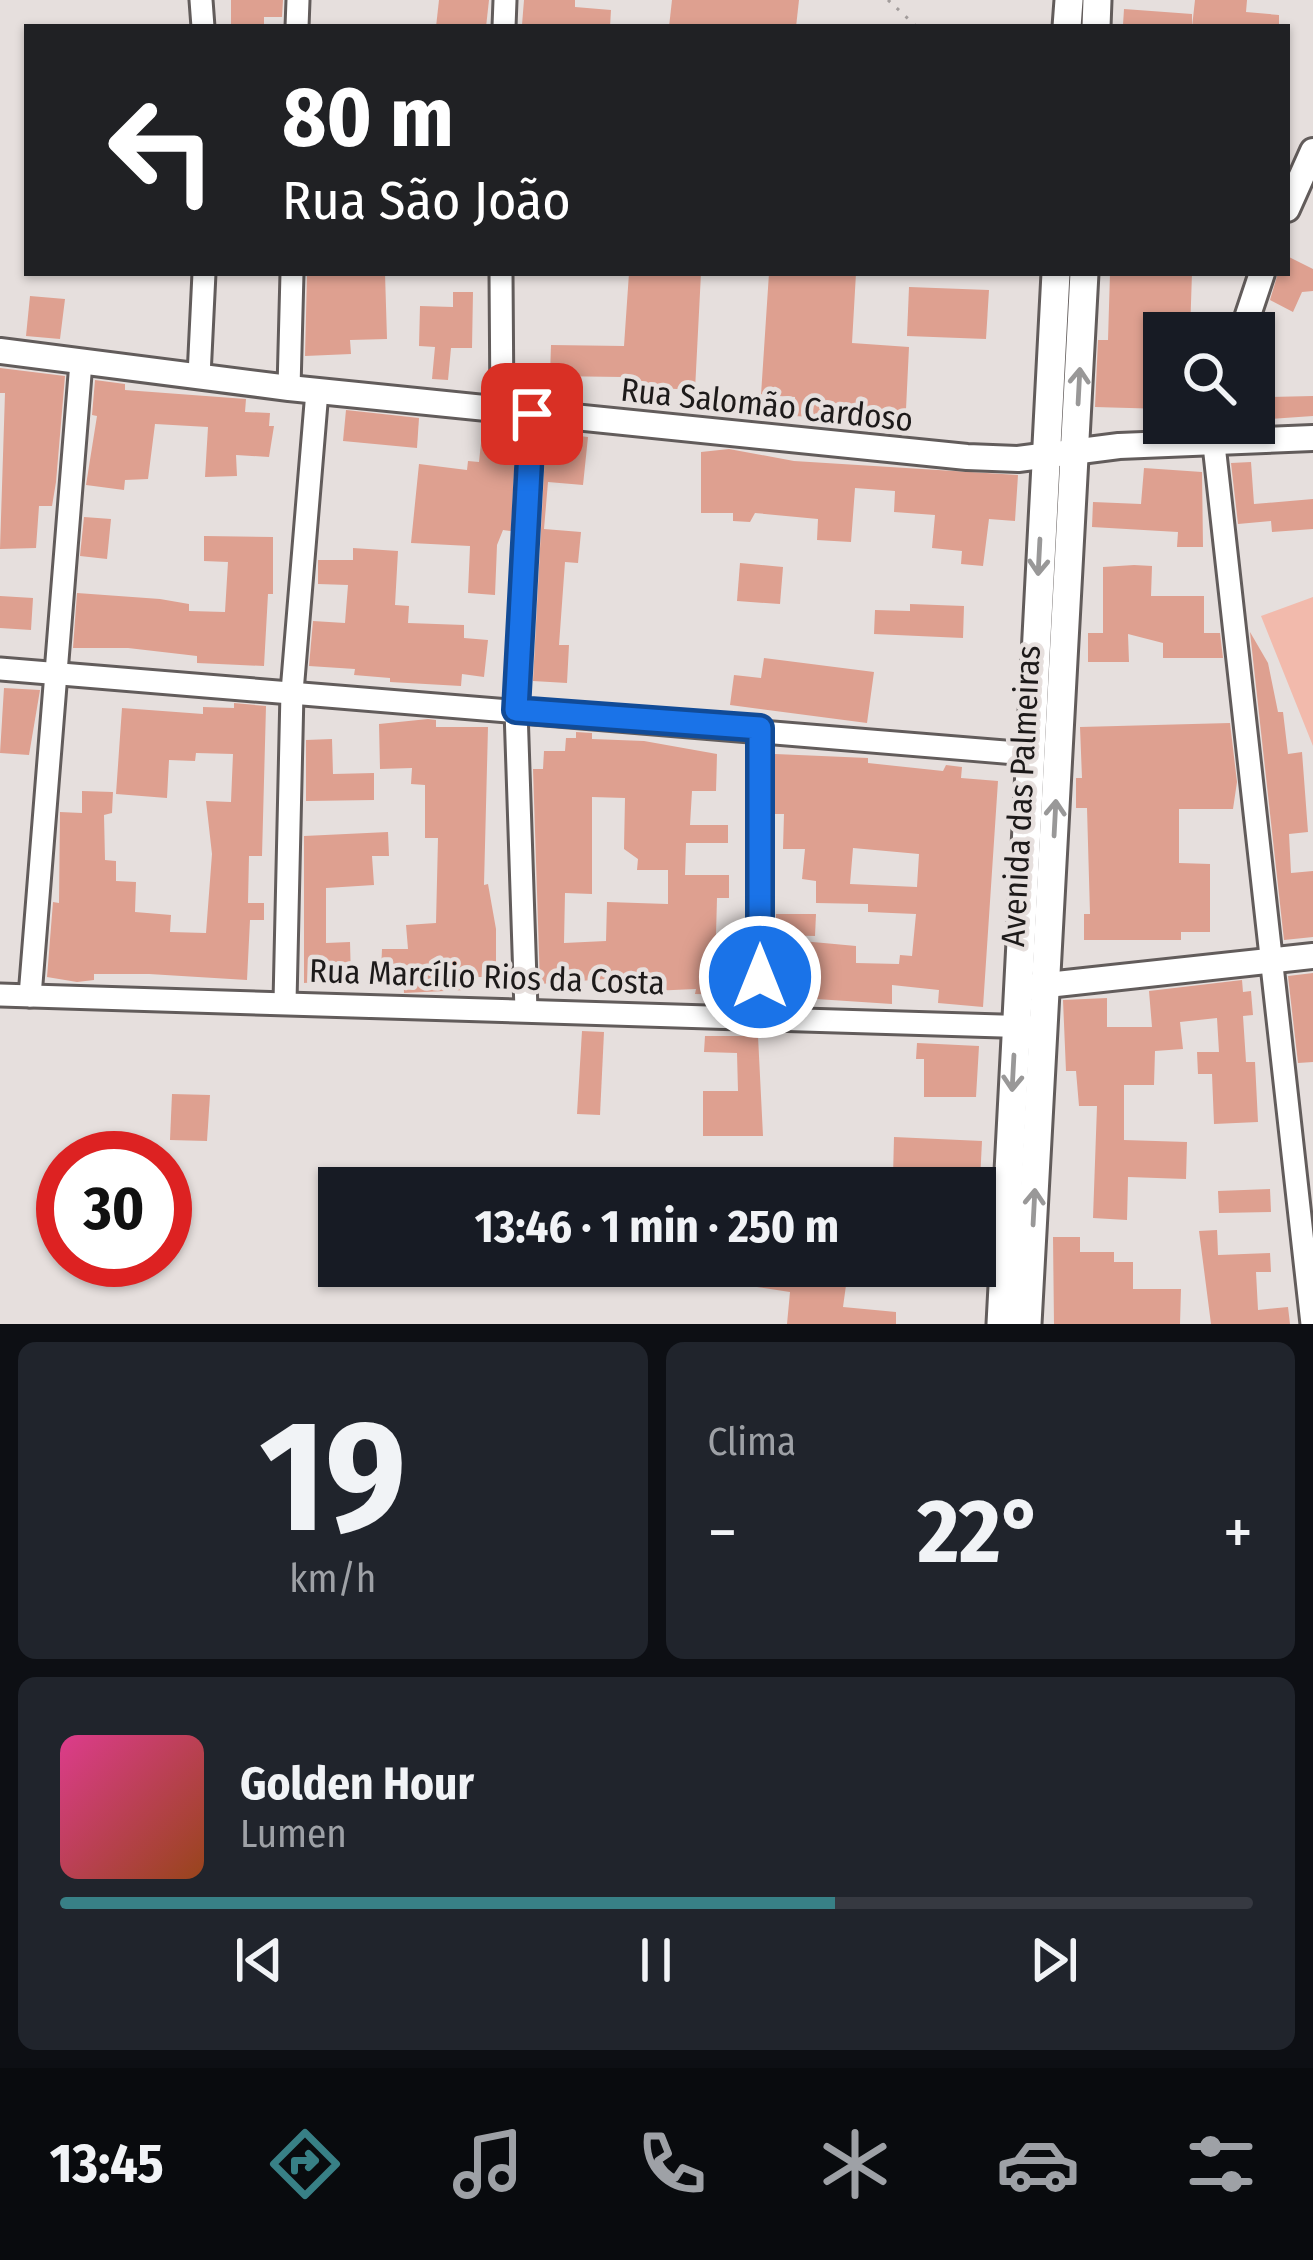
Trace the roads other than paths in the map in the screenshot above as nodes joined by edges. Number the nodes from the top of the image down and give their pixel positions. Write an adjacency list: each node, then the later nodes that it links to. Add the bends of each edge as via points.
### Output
1 (1313, 151): 2 (street)
2 (1290, 202)
3 (204, 276): 12 (street)
4 (292, 276): 13 (street)
5 (501, 276): 15 (street)
6 (1056, 276): 22 (main road, Avenida das Palmeiras)
7 (1084, 276): 21 (main road, Avenida das Palmeiras, one-way to 7)
8 (1261, 276): 9 (street)
9 (1249, 312)
10 (0, 351): 11 (street, Rua Salomão Cardoso)
11 (81, 362): 12 (street, Rua Salomão Cardoso); 24 (street)
12 (199, 376): 13 (street, Rua Salomão Cardoso)
13 (289, 388): 14 (street, Rua Salomão Cardoso)
14 (317, 391): 15 (street, Rua Salomão Cardoso); 25 (street)
15 (502, 411): 16 (street, Rua Salomão Cardoso)
16 (532, 414): 22 (street, Rua Salomão Cardoso, via 967,457); 26 (street)
17 (1275, 436): 18 (street, Rua Salomão Cardoso)
18 (1313, 438)
19 (1143, 443): 21 (street, Rua Salomão Cardoso)
20 (1220, 444): 30 (street)
21 (1076, 453): 22 (street, Rua Salomão Cardoso); 31 (main road, Avenida das Palmeiras, one-way to 21)
22 (1044, 457): 28 (main road, Avenida das Palmeiras, one-way to 28)
23 (0, 669): 24 (street)
24 (53, 674): 25 (street); 33 (street)
25 (292, 692): 26 (street); 34 (street)
26 (516, 710): 27 (street); 35 (street)
27 (760, 728): 28 (street); 36 (street)
28 (1029, 754): 31 (main road, Avenida das Palmeiras)
29 (1313, 956): 30 (street)
30 (1268, 959): 31 (street); 40 (street)
31 (1031, 987): 37 (main road, Avenida das Palmeiras)
32 (0, 995): 33 (street, Rua Marcílio Rios da Costa)
33 (30, 996): 34 (street, Rua Marcílio Rios da Costa)
34 (285, 1002): 35 (street, Rua Marcílio Rios da Costa)
35 (526, 1010): 36 (street, Rua Marcílio Rios da Costa)
36 (760, 1018): 37 (street, Rua Marcílio Rios da Costa)
37 (1030, 1027): 38 (main road, Avenida das Palmeiras, one-way to 38); 39 (main road, Avenida das Palmeiras, one-way to 37)
38 (1001, 1324)
39 (1027, 1324)
40 (1312, 1324)

